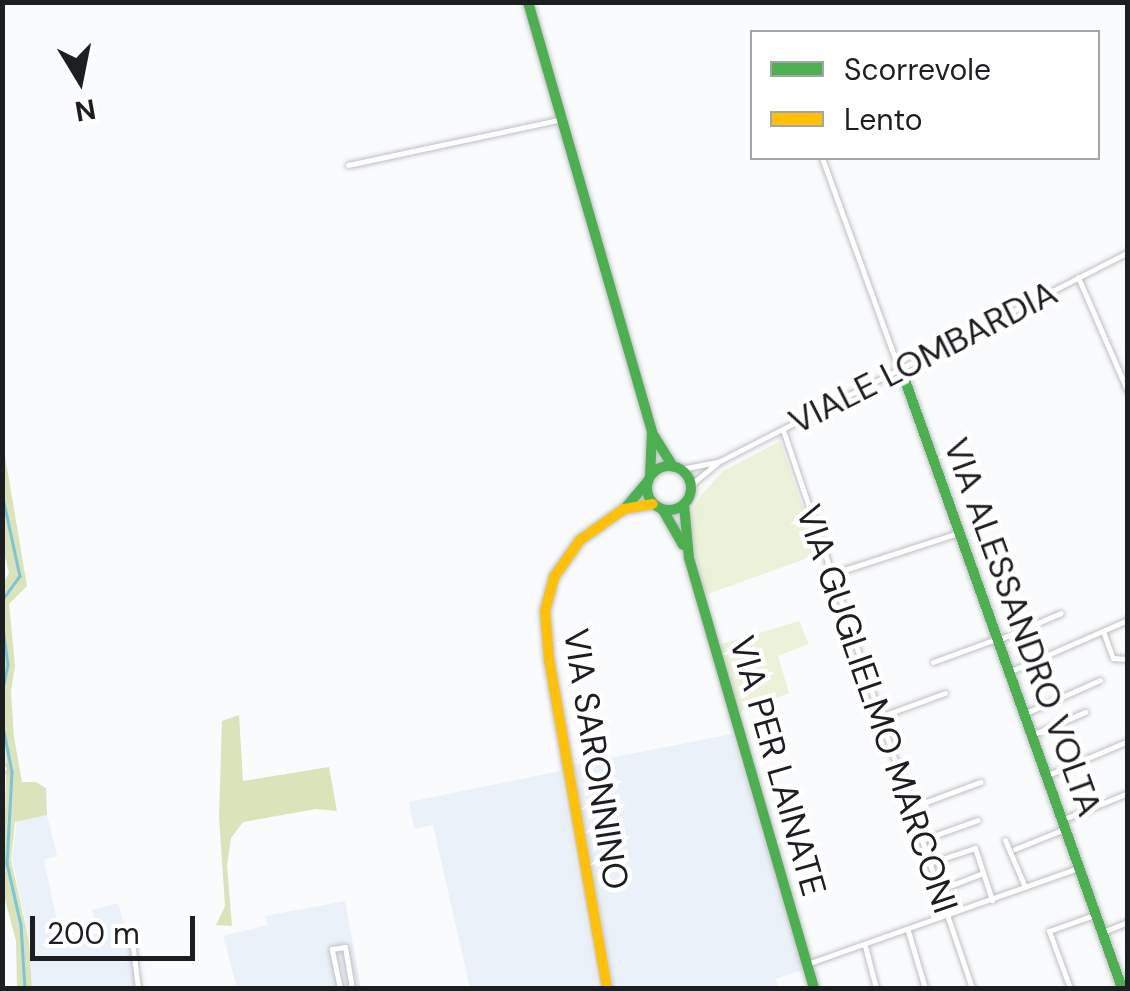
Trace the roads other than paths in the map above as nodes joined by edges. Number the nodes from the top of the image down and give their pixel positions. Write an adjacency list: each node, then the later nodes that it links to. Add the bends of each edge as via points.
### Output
1 (526, 2): 2 (main road)
2 (562, 118): 4 (street); 10 (main road)
3 (823, 160): 7 (street)
4 (348, 165)
5 (1128, 252): 6 (street, VIALE LOMBARDIA)
6 (1078, 277): 7 (street, VIALE LOMBARDIA); 8 (street)
7 (900, 369): 9 (street, VIALE LOMBARDIA); 17 (main road, VIA ALESSANDRO VOLTA)
8 (1128, 392)
9 (782, 430): 11 (street, VIALE LOMBARDIA); 19 (street, VIA GUGLIELMO MARCONI)
10 (652, 432): 12 (main road); 13 (main road)
11 (718, 462): 12 (street, VIALE LOMBARDIA); 14 (street, VIALE LOMBARDIA, via 694,482)
12 (677, 468): 13 (main road, via 660,468); 14 (main road, via 690,480)
13 (649, 478): 15 (main road, via 647,494); 16 (main road, VIA SARONNINO)
14 (687, 500): 15 (main road); 18 (main road, VIA PER LAINATE)
15 (658, 507): 16 (main road, VIA SARONNINO); 18 (main road, VIA PER LAINATE)
16 (624, 509): 60 (main road, VIA SARONNINO, via 564,559 547,596 544,626)
17 (961, 532): 19 (street); 23 (main road, VIA ALESSANDRO VOLTA)
18 (689, 558): 56 (main road, VIA PER LAINATE)
19 (832, 574): 31 (street, VIA GUGLIELMO MARCONI)
20 (1062, 613): 23 (street)
21 (1128, 620): 22 (street)
22 (1103, 631): 24 (street, via 1113,658); 26 (street)
23 (999, 639): 25 (street); 26 (main road, VIA ALESSANDRO VOLTA)
24 (1128, 659)
25 (933, 662)
26 (1011, 671): 29 (main road, VIA ALESSANDRO VOLTA)
27 (1100, 680): 29 (street)
28 (945, 693): 31 (street)
29 (1026, 712): 32 (main road, VIA ALESSANDRO VOLTA)
30 (1085, 712): 32 (street)
31 (882, 716): 37 (street, VIA GUGLIELMO MARCONI)
32 (1034, 734): 34 (main road, VIA ALESSANDRO VOLTA)
33 (1128, 741): 34 (street)
34 (1048, 775): 39 (main road, VIA ALESSANDRO VOLTA)
35 (980, 782): 37 (street)
36 (1128, 793): 39 (street)
37 (912, 807): 40 (street, VIA GUGLIELMO MARCONI)
38 (978, 820): 40 (street)
39 (1065, 824): 42 (street); 44 (main road, VIA ALESSANDRO VOLTA)
40 (922, 840): 43 (street, VIA GUGLIELMO MARCONI)
41 (1005, 840): 46 (street)
42 (1015, 849)
43 (930, 863): 45 (street, via 975,848); 47 (street, VIA GUGLIELMO MARCONI)
44 (1080, 867): 46 (street); 49 (main road, VIA ALESSANDRO VOLTA)
45 (983, 873): 47 (street); 48 (street)
46 (1025, 887): 48 (street)
47 (939, 890): 50 (street, VIA GUGLIELMO MARCONI)
48 (992, 900): 50 (street)
49 (1097, 914): 53 (main road, VIA ALESSANDRO VOLTA); 65 (street, via 1049,931)
50 (948, 916): 52 (street); 64 (street, VIA GUGLIELMO MARCONI)
51 (1128, 922): 53 (street)
52 (908, 931): 55 (street); 63 (street)
53 (1103, 932): 66 (main road, VIA ALESSANDRO VOLTA)
54 (132, 940): 57 (street)
55 (865, 946): 56 (street); 62 (street)
56 (807, 964): 61 (main road, VIA PER LAINATE)
57 (138, 988)
58 (340, 988): 59 (street, via 332,949 345,946)
59 (352, 988)
60 (607, 988)
61 (814, 988)
62 (876, 988)
63 (923, 988)
64 (972, 988)
65 (1070, 988)
66 (1122, 988)

